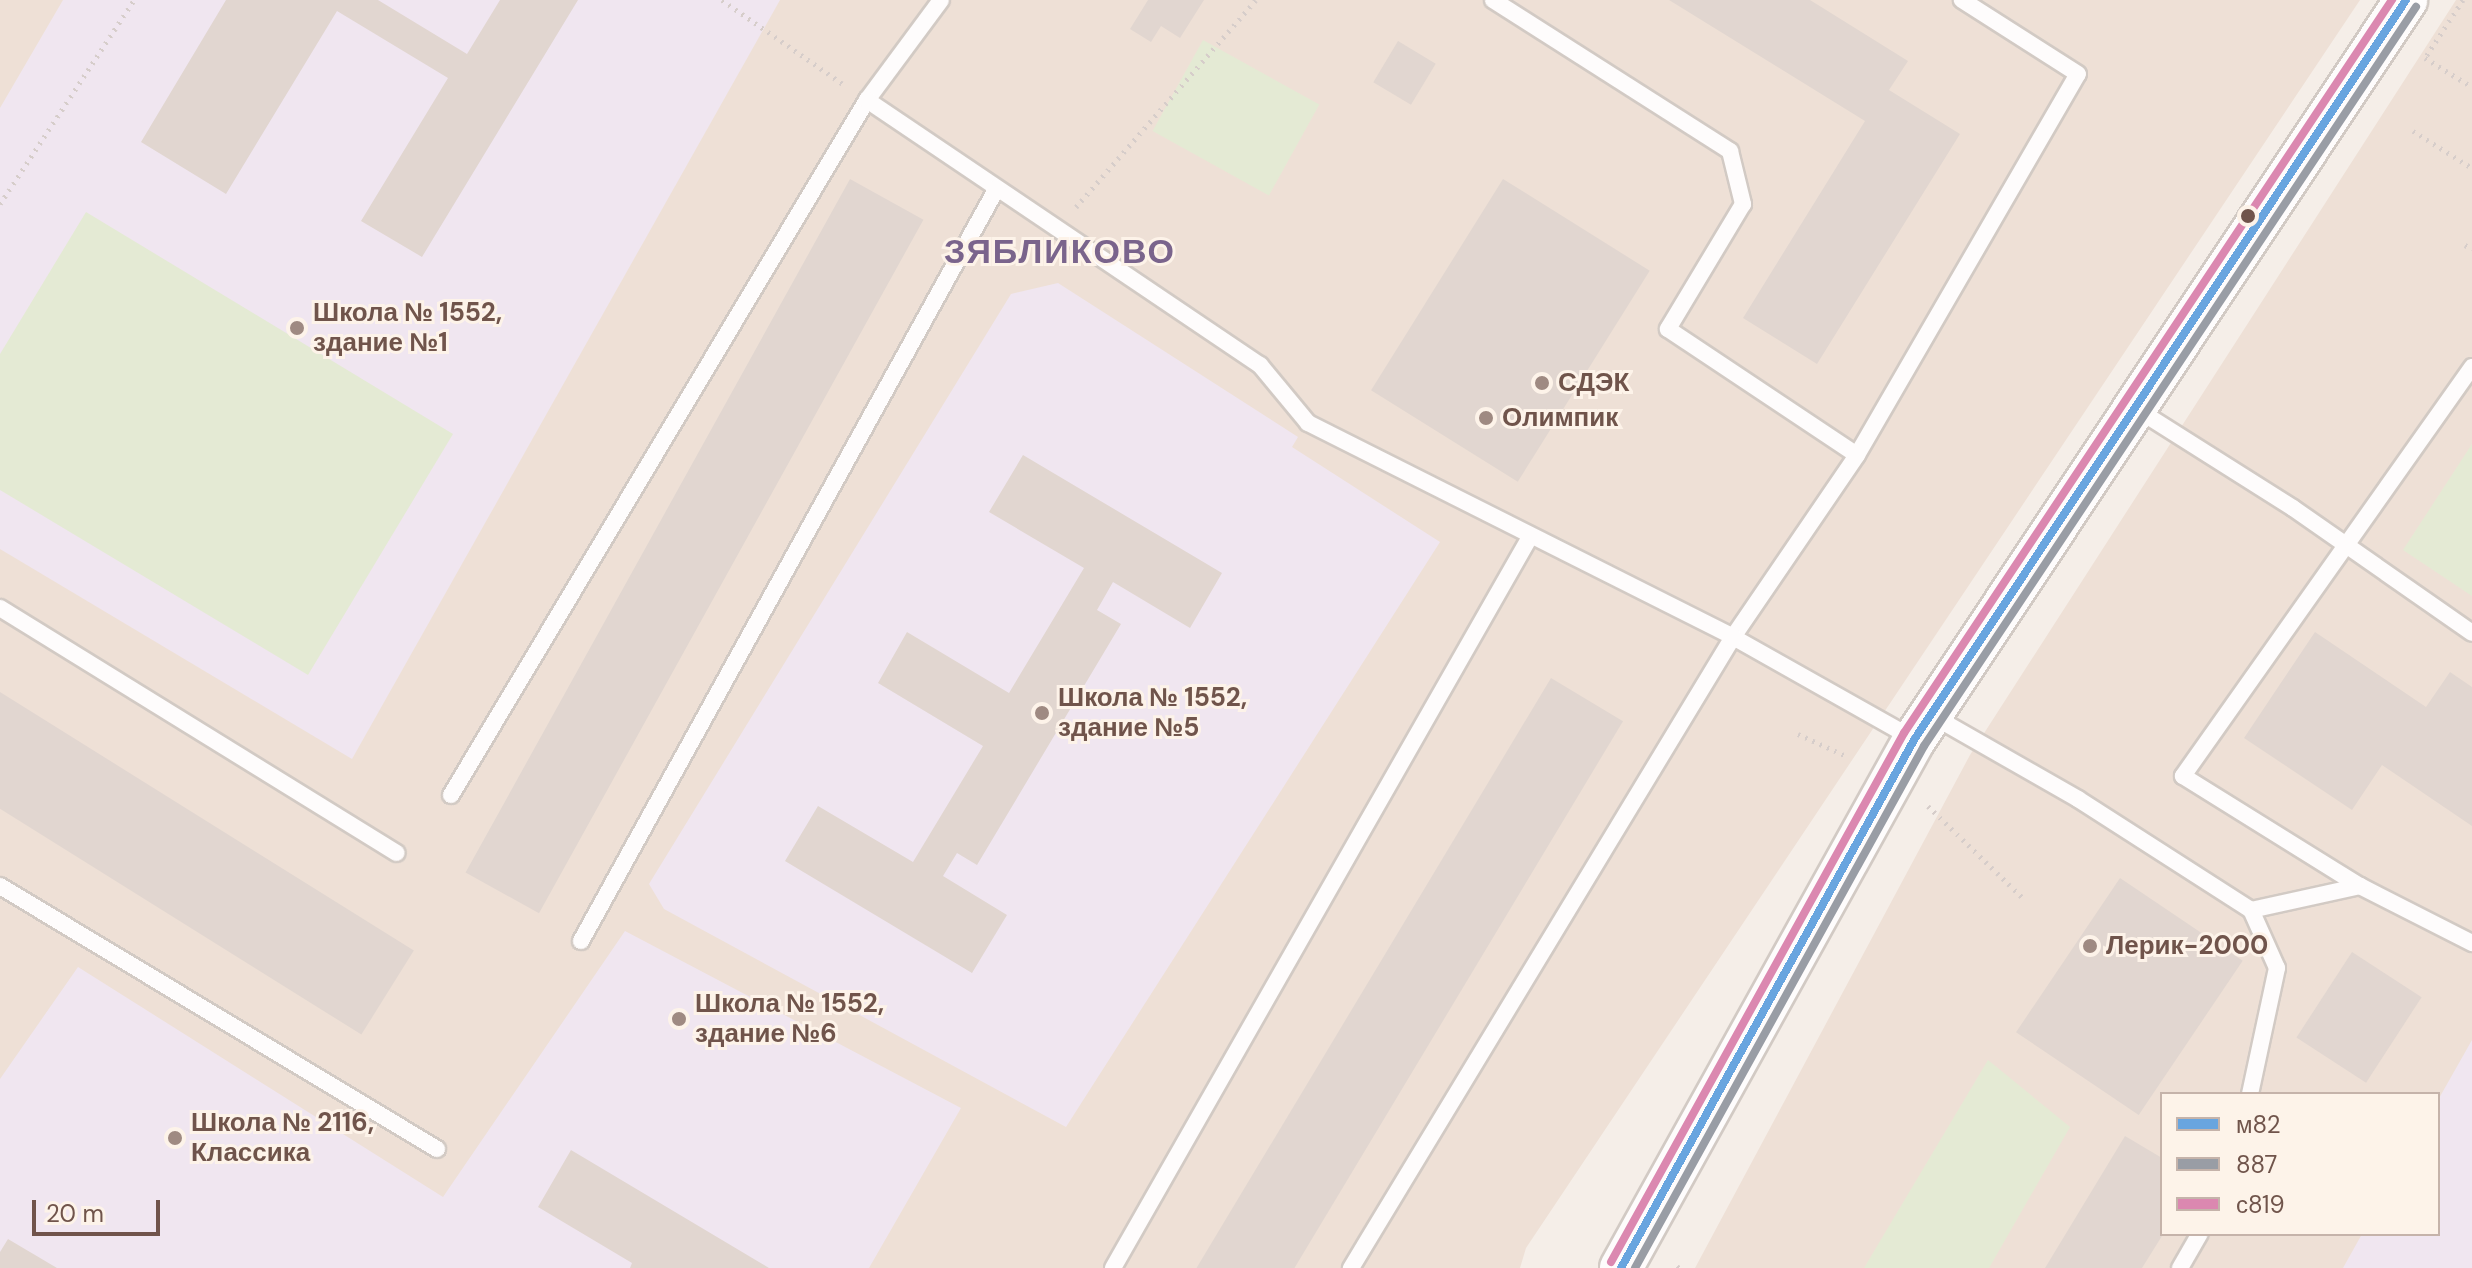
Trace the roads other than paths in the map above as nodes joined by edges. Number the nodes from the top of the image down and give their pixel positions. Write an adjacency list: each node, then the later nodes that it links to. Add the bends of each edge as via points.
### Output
1 (941, 0): 5 (lane)
2 (1493, 0): 9 (lane, via 1730,151 1743,204 1668,329)
3 (1962, 0): 9 (lane, via 2078,74)
4 (2406, 0): 8 (street)
5 (867, 100): 6 (lane); 16 (lane)
6 (997, 188): 10 (lane, via 1260,365 1308,423); 21 (lane)
7 (2472, 367): 11 (lane)
8 (2138, 410): 11 (lane, via 2293,508); 15 (street)
9 (1857, 455): 14 (lane)
10 (1530, 537): 14 (lane); 26 (lane)
11 (2344, 548): 13 (lane); 19 (lane, via 2183,776)
12 (0, 608): 17 (lane)
13 (2472, 633)
14 (1733, 637): 15 (lane); 27 (lane)
15 (1922, 727): 20 (lane, via 2078,799); 28 (street)
16 (451, 795)
17 (396, 853)
18 (0, 886): 24 (lane)
19 (2360, 886): 20 (lane); 22 (lane)
20 (2251, 910): 23 (lane, via 2277,968)
21 (581, 941)
22 (2472, 943)
23 (2250, 1092)
24 (437, 1149)
25 (2199, 1236): 29 (lane)
26 (1113, 1268)
27 (1351, 1268)
28 (1621, 1268)
29 (2180, 1268)

